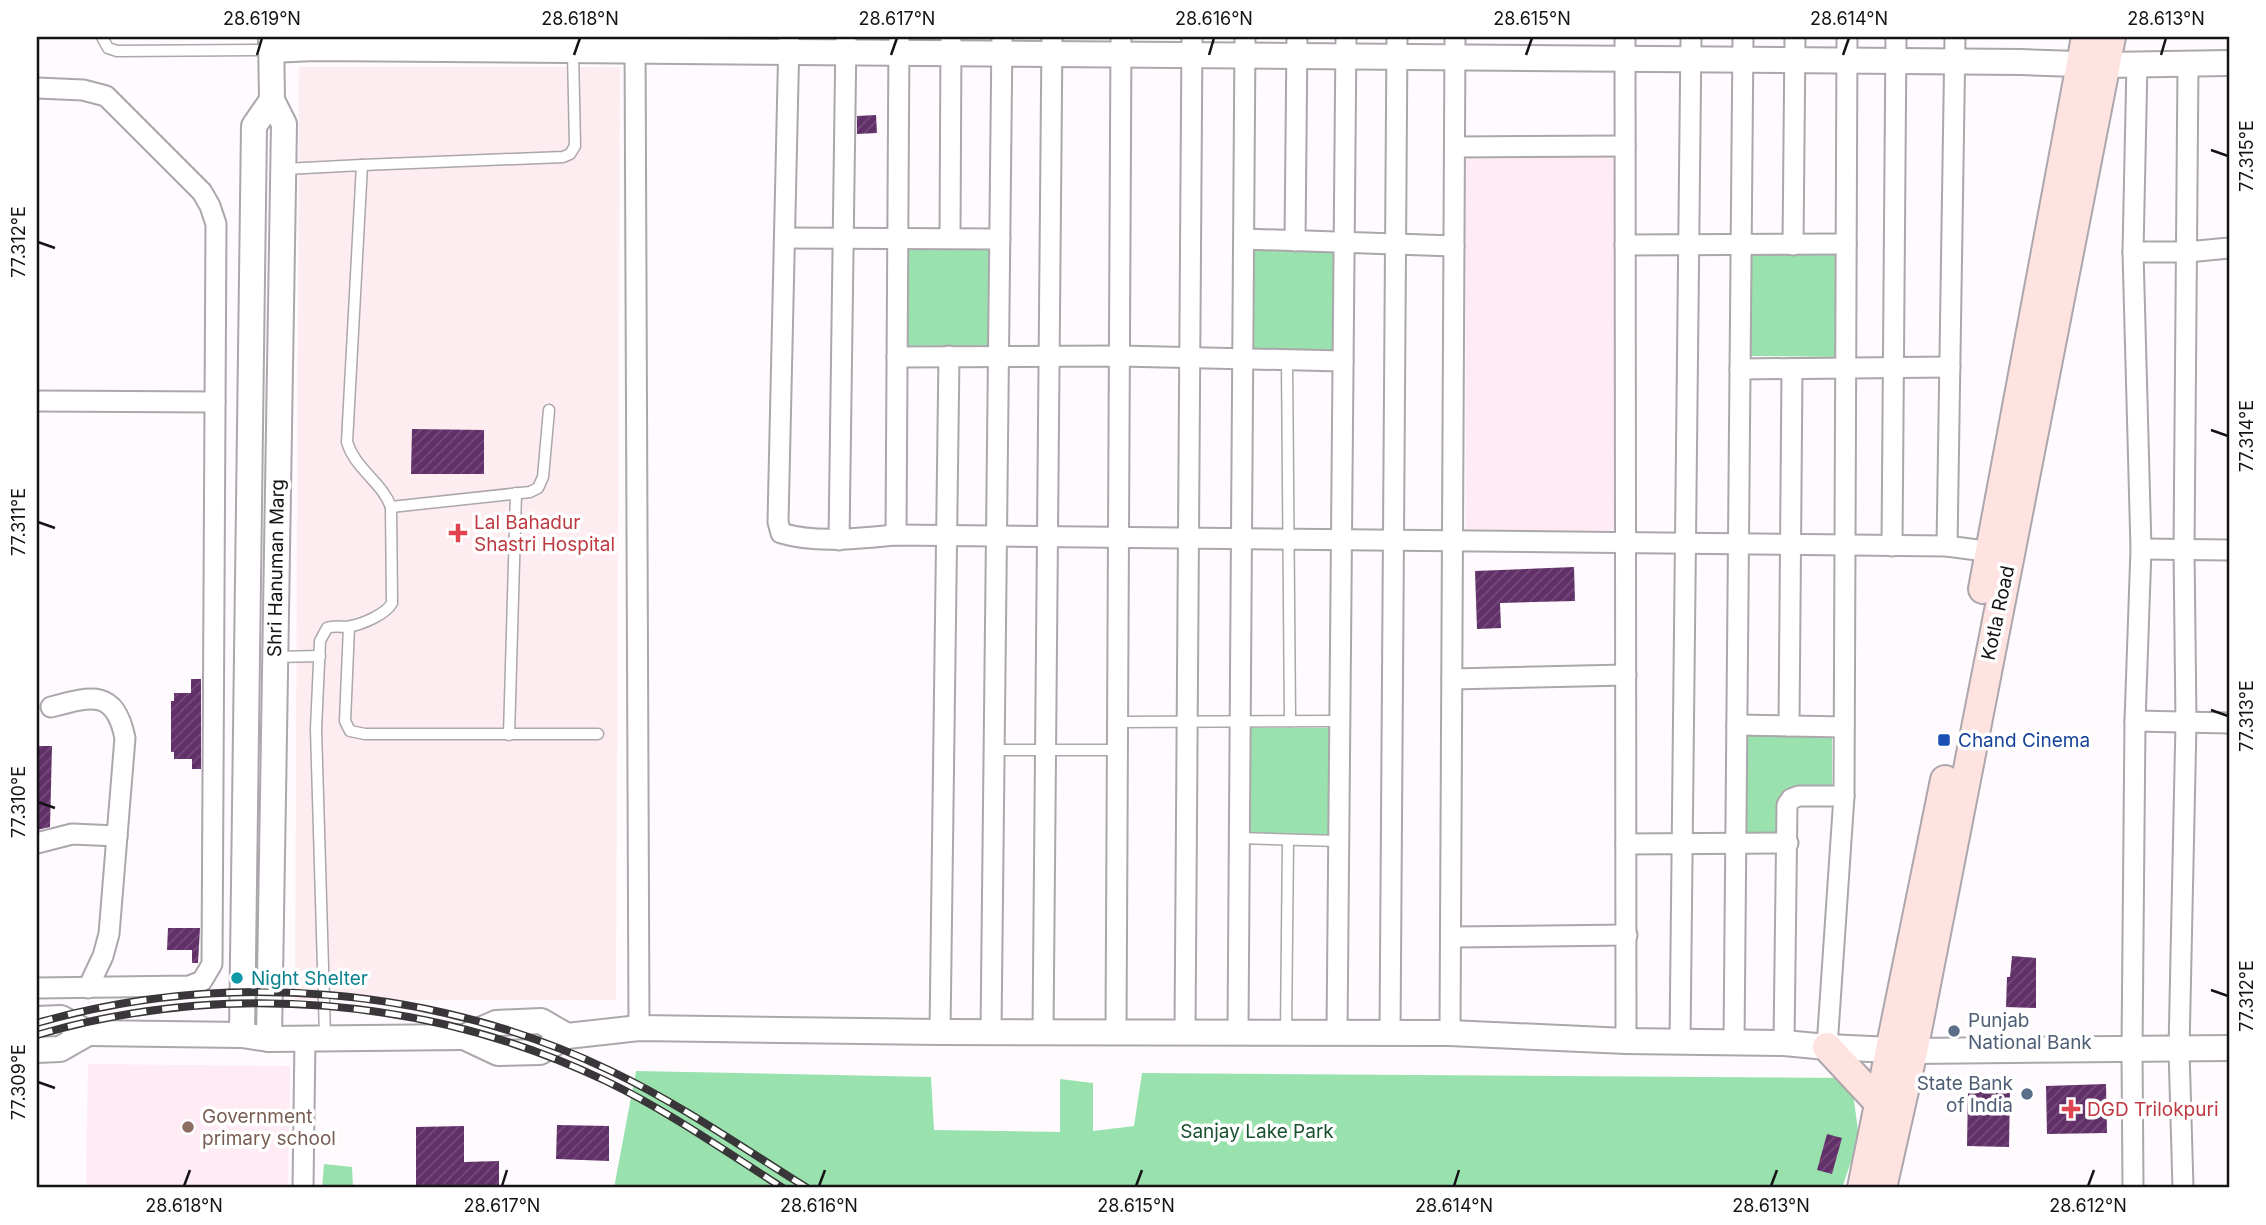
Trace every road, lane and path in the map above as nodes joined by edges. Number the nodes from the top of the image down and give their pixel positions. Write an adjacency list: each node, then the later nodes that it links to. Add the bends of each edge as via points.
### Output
1 (102, 37): 4 (lane, via 108,48 117,51)
2 (1955, 37): 29 (street)
3 (2112, 37): 28 (main road, Kotla Road)
4 (271, 44): 5 (street, via 314,48); 34 (street, Shri Hanuman Marg)
5 (573, 44): 6 (street); 37 (lane, via 575,146 570,154 562,158)
6 (635, 44): 7 (street); 136 (street)
7 (687, 45): 8 (street)
8 (740, 45): 9 (street)
9 (789, 45): 10 (street); 39 (street)
10 (846, 45): 11 (street); 40 (street)
11 (899, 45): 12 (street); 41 (street)
12 (951, 46): 13 (street); 42 (street)
13 (1002, 46): 14 (street); 43 (street)
14 (1052, 46): 15 (street); 59 (street)
15 (1121, 46): 16 (street); 60 (street)
16 (1192, 46): 17 (street); 62 (street)
17 (1245, 47): 18 (street); 44 (street)
18 (1297, 47): 19 (street); 45 (street)
19 (1346, 47): 20 (street); 46 (street)
20 (1397, 47): 21 (street); 47 (street)
21 (1455, 47): 22 (street); 36 (street)
22 (1624, 48): 23 (street); 35 (street)
23 (1690, 48): 24 (street); 50 (street)
24 (1743, 48): 25 (street); 51 (street)
25 (1795, 48): 26 (street); 52 (street)
26 (1847, 49): 27 (street); 49 (street)
27 (1896, 49): 29 (street); 68 (street)
28 (2091, 55): 29 (street); 30 (street); 98 (main road, Kotla Road)
29 (1955, 61): 66 (street)
30 (2137, 63): 32 (street); 55 (street)
31 (2229, 63): 32 (street)
32 (2188, 64): 56 (street)
33 (37, 88): 72 (street, via 106,96 202,192 210,206 216,224)
34 (272, 100): 38 (street, Shri Hanuman Marg, via 284,124); 148 (street, Shri Hanuman Marg, via 254,126)
35 (1625, 146): 36 (street); 48 (street)
36 (1455, 147): 53 (street)
37 (362, 165): 38 (lane); 75 (lane, via 347,442 354,460)
38 (283, 169): 101 (street, Shri Hanuman Marg)
39 (786, 238): 40 (street); 84 (street, via 778,522 781,533 797,538)
40 (844, 238): 41 (street); 84 (street)
41 (898, 238): 42 (street); 61 (street)
42 (950, 239): 43 (street)
43 (1000, 239): 58 (street)
44 (1244, 239): 45 (street); 63 (street)
45 (1295, 241): 46 (street)
46 (1344, 242): 47 (street); 65 (street)
47 (1395, 244): 53 (street); 86 (street)
48 (1625, 244): 50 (street); 88 (street)
49 (1846, 244): 52 (street); 67 (street)
50 (1689, 245): 51 (street); 89 (street)
51 (1741, 245): 52 (street); 69 (street)
52 (1793, 245)
53 (1454, 246): 87 (street)
54 (2229, 248): 56 (street)
55 (2133, 252): 56 (street); 95 (street)
56 (2188, 252): 96 (street)
57 (949, 356): 58 (street); 61 (street); 77 (street)
58 (999, 356): 59 (street); 78 (street)
59 (1049, 356): 60 (street); 79 (street)
60 (1120, 356): 62 (street); 80 (street)
61 (897, 357): 76 (street)
62 (1190, 358): 63 (street); 81 (street)
63 (1243, 359): 64 (street); 82 (street)
64 (1287, 360): 65 (street); 83 (lane)
65 (1343, 361): 85 (street)
66 (1950, 367): 68 (street); 94 (street)
67 (1846, 368): 68 (street); 70 (street); 92 (street)
68 (1894, 368): 93 (street)
69 (1740, 369): 70 (street); 90 (street)
70 (1792, 369): 91 (street)
71 (37, 401): 72 (street)
72 (215, 402): 134 (street, via 212,964 202,981 189,986)
73 (549, 410): 74 (lane, via 543,477 538,488)
74 (516, 493): 75 (lane); 117 (lane)
75 (391, 507): 99 (lane, via 393,603)
76 (896, 535): 77 (street); 84 (street)
77 (948, 535): 78 (street); 137 (street)
78 (997, 536): 79 (street); 118 (street)
79 (1047, 536): 80 (street); 119 (street)
80 (1119, 537): 81 (street); 110 (street)
81 (1188, 538): 82 (street); 106 (street)
82 (1242, 538): 83 (street); 107 (street)
83 (1289, 539): 85 (street); 108 (lane)
84 (839, 540)
85 (1341, 540): 86 (street); 105 (street)
86 (1393, 540): 87 (street); 146 (street)
87 (1453, 541): 88 (street); 103 (street)
88 (1626, 542): 89 (street); 102 (street)
89 (1686, 543): 90 (street); 129 (street)
90 (1739, 544): 91 (street); 113 (street)
91 (1791, 544): 92 (street); 114 (street)
92 (1845, 545): 93 (street); 115 (street)
93 (1892, 546): 94 (street)
94 (1947, 546): 98 (street)
95 (2141, 549): 96 (street); 109 (street)
96 (2184, 550): 97 (street); 111 (street)
97 (2229, 550)
98 (2000, 553): 159 (main road, Kotla Road)
99 (349, 627): 100 (lane, via 327,628 320,641); 117 (lane, via 345,721 349,731)
100 (320, 656): 101 (lane); 149 (lane)
101 (275, 657): 150 (street, Shri Hanuman Marg)
102 (1626, 675): 103 (street); 128 (street)
103 (1452, 679): 132 (street)
104 (51, 707): 122 (street, via 97,699 117,712 125,738)
105 (1339, 720): 108 (lane); 125 (street)
106 (1187, 721): 107 (lane); 110 (lane); 141 (street)
107 (1240, 721): 108 (lane); 123 (street)
108 (1290, 721)
109 (2135, 721): 111 (street); 157 (street)
110 (1118, 722): 120 (street)
111 (2186, 723): 112 (street); 160 (street)
112 (2229, 723)
113 (1737, 725): 114 (street); 130 (street)
114 (1789, 726): 115 (street)
115 (1844, 727): 121 (street)
116 (598, 734): 117 (lane)
117 (509, 735)
118 (995, 750): 119 (lane); 138 (street)
119 (1045, 750): 120 (lane); 139 (street)
120 (1118, 750): 140 (street)
121 (1844, 796): 127 (street, via 1791,799 1787,805); 155 (street)
122 (117, 836): 126 (street, via 72,834); 134 (street, via 109,934)
123 (1239, 838): 124 (lane); 142 (street)
124 (1288, 840): 125 (lane); 143 (lane)
125 (1338, 841): 145 (street)
126 (37, 843)
127 (1788, 843): 130 (street); 153 (street)
128 (1626, 844): 129 (street); 131 (street)
129 (1684, 844): 130 (street); 152 (street)
130 (1736, 844): 154 (street)
131 (1627, 935): 132 (street); 151 (street)
132 (1451, 937): 147 (street)
133 (37, 988): 134 (street)
134 (88, 988)
135 (37, 1019): 144 (street, via 61,1018)
136 (639, 1028): 137 (street); 149 (street, via 568,1036 540,1052 498,1053 464,1037)
137 (940, 1032): 138 (street)
138 (991, 1032): 139 (street)
139 (1043, 1032): 140 (street)
140 (1116, 1032): 141 (street)
141 (1185, 1032): 142 (street)
142 (1238, 1032): 143 (street)
143 (1286, 1032): 145 (street)
144 (88, 1033): 148 (street); 158 (street, via 60,1049)
145 (1336, 1033): 146 (street)
146 (1390, 1033): 147 (street)
147 (1450, 1033): 151 (street)
148 (242, 1035): 150 (street)
149 (315, 1037): 150 (street); 162 (street)
150 (269, 1039)
151 (1626, 1041): 152 (street)
152 (1680, 1042): 154 (street)
153 (1784, 1043): 154 (street); 155 (street)
154 (1734, 1044)
155 (1827, 1047): 159 (street); 161 (main road)
156 (2229, 1048): 160 (street)
157 (2132, 1049): 159 (street); 160 (street); 165 (street)
158 (37, 1050)
159 (1902, 1050): 161 (main road, Kotla Road); 164 (main road, Kotla Road)
160 (2179, 1050): 166 (street)
161 (1880, 1104): 163 (main road, Kotla Road)
162 (303, 1188)
163 (1861, 1188)
164 (1882, 1188)
165 (2133, 1188)
166 (2183, 1188)

